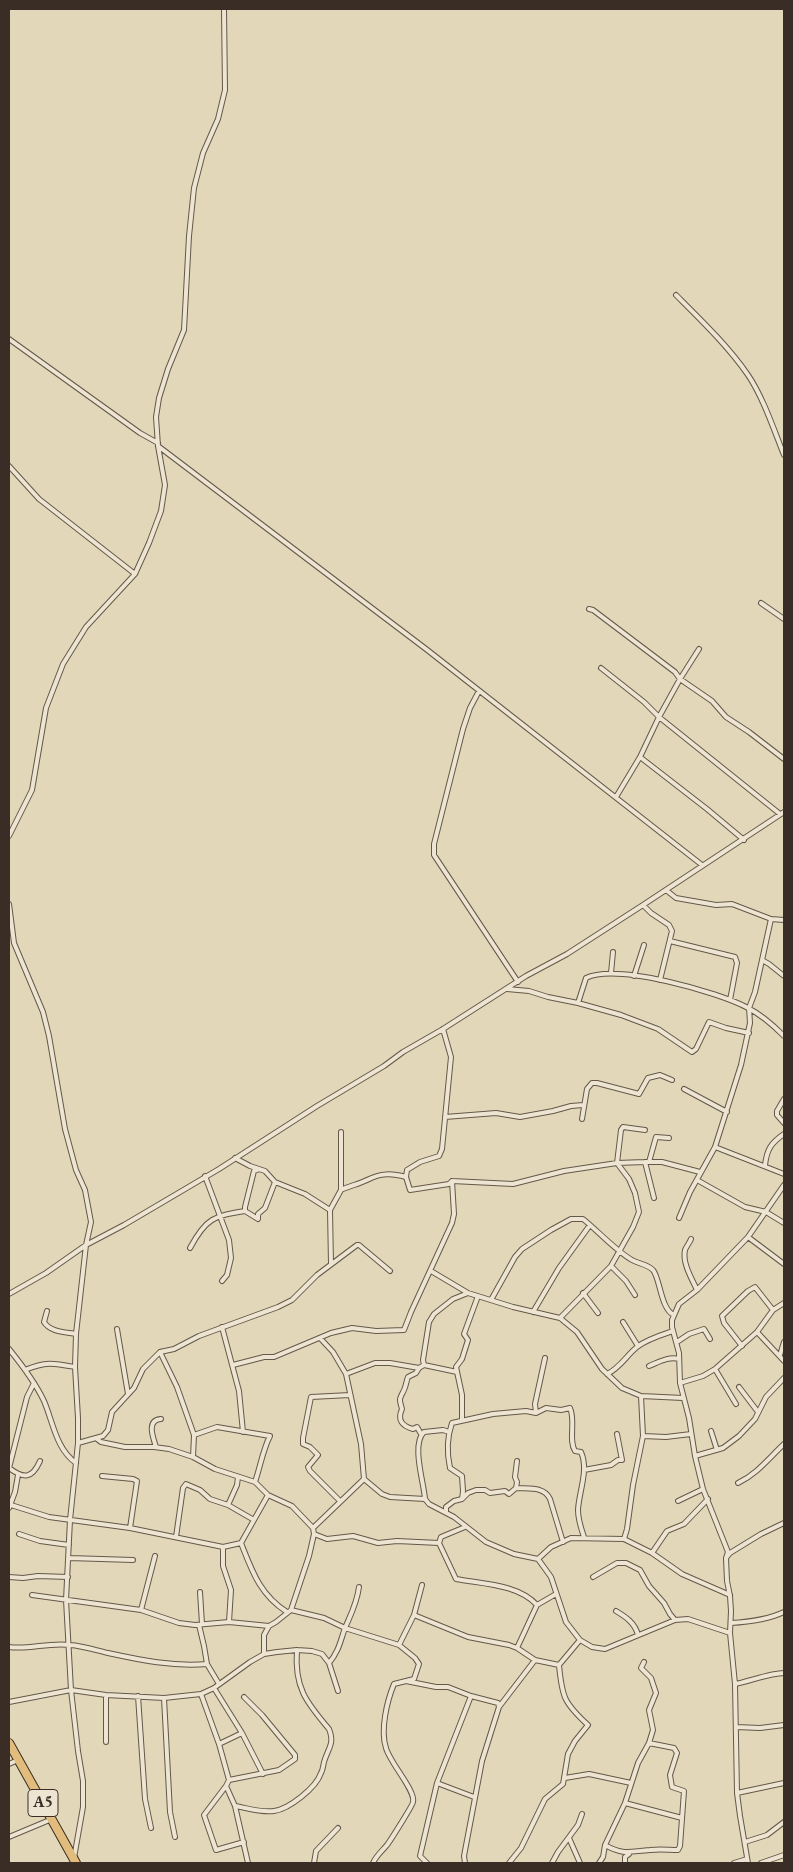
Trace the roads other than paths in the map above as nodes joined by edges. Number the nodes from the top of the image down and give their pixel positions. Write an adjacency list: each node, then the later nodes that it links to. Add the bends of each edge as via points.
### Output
1 (224, 9): 4 (street, via 225,90 194,188 184,330 159,398 156,417)
2 (676, 295): 5 (street, via 748,375)
3 (9, 339): 4 (street)
4 (158, 444): 7 (street, via 165,485 162,511); 14 (street)
5 (784, 454)
6 (9, 466): 7 (street, via 39,499)
7 (135, 574): 20 (street, via 86,627 63,664 46,708 32,790)
8 (761, 603): 10 (street)
9 (589, 610): 13 (street, via 621,630)
10 (784, 619)
11 (699, 649): 13 (street)
12 (601, 668): 15 (street)
13 (680, 679): 15 (street); 17 (street)
14 (479, 691): 18 (street); 36 (street, via 463,729 434,855)
15 (660, 717): 16 (street); 19 (street)
16 (640, 757): 18 (street); 21 (street)
17 (784, 759)
18 (616, 797): 22 (street)
19 (782, 813): 21 (street)
20 (9, 836)
21 (744, 840): 22 (street)
22 (702, 865): 23 (street)
23 (666, 890): 25 (street); 26 (street, via 676,898 716,905 732,904)
24 (9, 904): 81 (street, via 14,943 44,1012 65,1129 85,1190 91,1222)
25 (643, 905): 28 (street, via 669,925 672,932); 36 (street)
26 (771, 919): 27 (street); 31 (street)
27 (784, 920)
28 (670, 941): 35 (street); 38 (street, via 735,957 737,963)
29 (644, 945): 33 (street)
30 (613, 952): 32 (street)
31 (762, 960): 34 (street); 40 (street)
32 (611, 973): 33 (street); 39 (street, via 586,978)
33 (634, 976): 35 (street)
34 (784, 976)
35 (660, 980): 38 (street)
36 (518, 982): 37 (street)
37 (507, 989): 39 (street, via 530,990); 41 (street)
38 (730, 1000): 40 (street)
39 (578, 1003): 42 (street, via 658,1029 692,1052 709,1022)
40 (749, 1008): 42 (street); 43 (street)
41 (444, 1029): 49 (street, via 451,1057); 57 (street)
42 (749, 1033): 48 (street)
43 (784, 1036)
44 (672, 1080): 47 (street, via 660,1076 648,1078 639,1094 592,1083)
45 (684, 1089): 48 (street)
46 (784, 1099): 51 (street, via 777,1115)
47 (583, 1105): 49 (street, via 520,1116 486,1113); 50 (street)
48 (727, 1112): 56 (street)
49 (445, 1117): 65 (street, via 441,1154 411,1167)
50 (582, 1119)
51 (784, 1123)
52 (645, 1130): 59 (street, via 622,1128)
53 (341, 1132): 70 (street)
54 (784, 1134): 60 (street, via 770,1145)
55 (669, 1138): 58 (street, via 656,1137)
56 (715, 1147): 60 (street); 62 (street)
57 (235, 1158): 61 (street); 64 (street)
58 (647, 1162): 59 (street); 62 (street, via 662,1162); 71 (street)
59 (617, 1164): 67 (street, via 564,1171 513,1184); 83 (street, via 629,1179 638,1212)
60 (765, 1165): 63 (street)
61 (258, 1169): 68 (street, via 265,1171); 73 (street, via 254,1170)
62 (700, 1172): 66 (street)
63 (784, 1174)
64 (205, 1176): 75 (street); 81 (street)
65 (406, 1177): 67 (street, via 410,1190); 70 (street, via 392,1173 373,1176)
66 (697, 1180): 74 (street, via 745,1206); 76 (street)
67 (452, 1181): 88 (street, via 454,1214)
68 (275, 1182): 72 (street, via 305,1194); 73 (street, via 258,1219)
69 (784, 1185): 74 (street)
70 (341, 1190): 72 (street)
71 (654, 1198)
72 (330, 1210): 84 (street)
73 (245, 1211): 75 (street)
74 (766, 1212): 77 (street); 79 (street)
75 (219, 1215): 82 (street, via 200,1230); 89 (street, via 227,1231 231,1258)
76 (679, 1218)
77 (784, 1223)
78 (590, 1225): 83 (street); 96 (street, via 583,1219 571,1219 522,1249); 100 (street)
79 (748, 1238): 85 (street); 90 (street)
80 (691, 1240): 90 (street, via 685,1250)
81 (86, 1245): 93 (street); 109 (street)
82 (190, 1248)
83 (621, 1251): 86 (street); 102 (street, via 631,1260 654,1271 668,1311)
84 (331, 1264): 87 (street, via 359,1245); 105 (street, via 292,1300)
85 (784, 1264)
86 (611, 1266): 92 (street); 94 (street)
87 (390, 1271)
88 (431, 1271): 91 (street); 110 (street, via 404,1330 352,1328)
89 (222, 1281)
90 (697, 1290): 102 (street, via 679,1304)
91 (468, 1293): 95 (street); 123 (street, via 446,1304 429,1322)
92 (583, 1293): 101 (street); 103 (street)
93 (9, 1294)
94 (635, 1295)
95 (478, 1296): 96 (street); 129 (street, via 464,1334 468,1340 456,1367)
96 (491, 1300): 100 (street)
97 (784, 1303): 98 (street)
98 (773, 1310): 108 (street); 115 (street, via 755,1288 722,1316)
99 (47, 1311): 109 (street, via 46,1326)
100 (533, 1312): 103 (street)
101 (598, 1313)
102 (674, 1315): 107 (street)
103 (560, 1318): 131 (street, via 577,1332)
104 (623, 1322): 114 (street)
105 (222, 1327): 117 (street); 122 (street)
106 (117, 1329): 136 (street)
107 (673, 1331): 112 (street); 114 (street)
108 (757, 1332): 115 (street); 118 (street)
109 (76, 1334): 125 (street)
110 (320, 1338): 122 (street, via 274,1357); 130 (street)
111 (710, 1339): 112 (street, via 704,1329)
112 (677, 1342): 120 (street)
113 (784, 1342): 118 (street)
114 (638, 1346): 131 (street)
115 (742, 1346): 127 (street)
116 (9, 1349): 128 (street)
117 (160, 1352): 136 (street, via 143,1369); 148 (street)
118 (780, 1355): 121 (street)
119 (545, 1358): 142 (street)
120 (679, 1359): 124 (street, via 673,1357); 134 (street)
121 (784, 1361)
122 (232, 1365): 146 (street, via 239,1391)
123 (424, 1365): 126 (street); 129 (street)
124 (650, 1366)
125 (75, 1368): 128 (street, via 53,1362); 154 (street)
126 (419, 1368): 130 (street, via 375,1363); 149 (street, via 408,1377 399,1400 402,1409 400,1420 412,1429 417,1426)
127 (715, 1369): 134 (street); 140 (street)
128 (25, 1370): 133 (street)
129 (457, 1372): 144 (street, via 462,1394)
130 (346, 1374): 137 (street)
131 (607, 1374): 138 (street, via 622,1388)
132 (784, 1378): 141 (street, via 766,1397)
133 (34, 1383): 162 (street, via 65,1454); 163 (street, via 27,1397)
134 (680, 1383): 139 (street)
135 (739, 1387): 141 (street)
136 (128, 1394): 153 (street, via 112,1412 108,1430)
137 (350, 1395): 168 (street, via 361,1444); 177 (street, via 311,1396 303,1438 303,1444 318,1455 308,1467 310,1471)
138 (641, 1396): 139 (street); 152 (street)
139 (683, 1398): 151 (street)
140 (736, 1404)
141 (758, 1412): 157 (street, via 739,1436)
142 (536, 1413): 144 (street, via 493,1414); 164 (street, via 546,1408 570,1408 572,1447 581,1452)
143 (161, 1419): 156 (street, via 152,1423)
144 (462, 1420): 147 (street, via 452,1423)
145 (712, 1431): 157 (street)
146 (243, 1432): 148 (street, via 217,1427); 169 (street, via 270,1436)
147 (449, 1432): 149 (street); 175 (street, via 449,1464 462,1476)
148 (194, 1434): 159 (street)
149 (421, 1434): 174 (street, via 419,1459)
150 (617, 1434): 164 (street, via 622,1460)
151 (691, 1434): 152 (street); 158 (street)
152 (643, 1436): 192 (street)
153 (97, 1439): 154 (street); 156 (street, via 125,1447)
154 (78, 1443): 162 (street)
155 (784, 1444): 170 (street, via 758,1470)
156 (156, 1447): 159 (street)
157 (716, 1450): 158 (street)
158 (695, 1456): 172 (street)
159 (193, 1457): 167 (street)
160 (517, 1460): 171 (street)
161 (40, 1461): 165 (street, via 36,1471 27,1476)
162 (76, 1463): 182 (street)
163 (9, 1468): 165 (street)
164 (584, 1470): 191 (street, via 578,1510)
165 (18, 1475): 180 (street)
166 (102, 1476): 186 (street, via 137,1480)
167 (238, 1477): 169 (street); 179 (street)
168 (364, 1479): 174 (street, via 390,1497); 177 (street)
169 (255, 1482): 173 (street)
170 (738, 1483)
171 (516, 1488): 175 (street, via 509,1494 476,1490); 193 (street, via 543,1489 547,1493)
172 (703, 1489): 176 (street); 178 (street)
173 (268, 1495): 183 (street); 187 (street, via 292,1506)
174 (425, 1499): 181 (street)
175 (462, 1499): 181 (street, via 446,1507)
176 (708, 1499): 198 (street, via 684,1524 667,1531); 199 (street)
177 (340, 1501): 187 (street)
178 (678, 1501)
179 (228, 1504): 183 (street); 190 (street, via 184,1485)
180 (10, 1507): 182 (street)
181 (446, 1512): 185 (street)
182 (70, 1520): 186 (street); 196 (street)
183 (254, 1520): 194 (street)
184 (784, 1523): 199 (street)
185 (464, 1527): 195 (street, via 441,1537); 202 (street, via 486,1542 514,1554)
186 (130, 1528): 190 (street)
187 (313, 1528): 189 (street)
188 (19, 1534): 196 (street)
189 (314, 1534): 195 (street, via 327,1539 353,1536 378,1543); 216 (street)
190 (176, 1537): 197 (street)
191 (584, 1537): 192 (street); 193 (street)
192 (624, 1539): 198 (street)
193 (563, 1542): 202 (street, via 551,1547)
194 (241, 1543): 197 (street); 216 (street, via 256,1580 275,1604)
195 (439, 1543): 214 (street, via 456,1579 520,1593)
196 (69, 1545): 201 (street)
197 (223, 1547): 221 (street, via 223,1566 231,1590)
198 (652, 1553): 212 (street, via 682,1574)
199 (729, 1553): 212 (street, via 726,1558)
200 (155, 1556): 215 (street)
201 (69, 1558): 203 (street); 206 (street)
202 (538, 1559): 210 (street, via 551,1576)
203 (133, 1560)
204 (593, 1576): 220 (street, via 618,1563 640,1570 648,1586)
205 (9, 1577): 206 (street)
206 (68, 1577): 213 (street)
207 (422, 1585): 219 (street)
208 (359, 1588): 225 (street)
209 (200, 1592): 223 (street)
210 (556, 1594): 214 (street); 228 (street, via 566,1622)
211 (32, 1595): 213 (street)
212 (730, 1596): 222 (street)
213 (66, 1600): 215 (street); 229 (street)
214 (537, 1605): 232 (street)
215 (141, 1610): 223 (street, via 179,1624)
216 (289, 1611): 224 (street); 225 (street, via 324,1618)
217 (616, 1611): 227 (street, via 629,1620)
218 (784, 1612): 222 (street, via 751,1622)
219 (414, 1615): 230 (street); 232 (street, via 468,1637)
220 (675, 1620): 226 (street, via 688,1619); 227 (street)
221 (229, 1622): 223 (street); 224 (street)
222 (731, 1623): 226 (street)
223 (200, 1624): 238 (street)
224 (269, 1626): 234 (street, via 264,1634)
225 (345, 1628): 230 (street); 237 (street, via 337,1654)
226 (730, 1633): 243 (street)
227 (638, 1635): 228 (street, via 605,1649 592,1647)
228 (580, 1640): 239 (street)
229 (69, 1645): 231 (street); 238 (street, via 146,1661 190,1666); 245 (street)
230 (399, 1645): 241 (street, via 416,1658 418,1664 414,1679)
231 (9, 1647)
232 (517, 1648): 235 (street)
233 (297, 1650): 234 (street); 237 (street, via 322,1654); 274 (street, via 299,1688 332,1736 321,1775 292,1804 273,1811)
234 (264, 1654): 242 (street)
235 (535, 1660): 239 (street); 254 (street)
236 (644, 1662): 260 (street, via 641,1668 651,1678 656,1693 649,1710 653,1730)
237 (329, 1663): 246 (street)
238 (207, 1664): 242 (street)
239 (559, 1665): 265 (street, via 563,1696 588,1726 568,1754)
240 (784, 1673): 243 (street)
241 (404, 1681): 250 (street, via 448,1687); 293 (street, via 394,1684 387,1703 384,1737 390,1758 413,1793 413,1803)
242 (219, 1684): 244 (street)
243 (735, 1684): 256 (street)
244 (214, 1688): 247 (street); 257 (street)
245 (71, 1690): 248 (street); 253 (street); 289 (street, via 83,1781 83,1807)
246 (338, 1691)
247 (201, 1694): 252 (street); 261 (street)
248 (106, 1695): 249 (street); 258 (street)
249 (138, 1696): 252 (street); 279 (street, via 145,1799)
250 (471, 1696): 254 (street, via 498,1703); 267 (street)
251 (244, 1697): 264 (street, via 295,1755 295,1759 279,1770)
252 (164, 1698): 281 (street, via 170,1812)
253 (9, 1702)
254 (499, 1707): 272 (street)
255 (784, 1725): 256 (street)
256 (736, 1727): 271 (street)
257 (242, 1733): 261 (street); 264 (street)
258 (106, 1742)
259 (9, 1743): 262 (highway, A5)
260 (649, 1743): 268 (street); 276 (street, via 674,1748 676,1754 670,1775 672,1787 684,1791)
261 (219, 1744): 266 (street)
262 (18, 1760): 263 (street); 277 (highway, A5)
263 (9, 1764)
264 (263, 1774): 266 (street)
265 (565, 1778): 268 (street, via 589,1774); 296 (street, via 559,1789 545,1799 522,1848)
266 (229, 1780): 270 (street)
267 (437, 1783): 272 (street); 294 (street, via 420,1856)
268 (631, 1783): 273 (street)
269 (784, 1783): 271 (street)
270 (226, 1786): 274 (street); 284 (street, via 204,1815 211,1840 216,1850)
271 (737, 1793): 285 (street)
272 (474, 1797): 295 (street)
273 (625, 1803): 276 (street); 286 (street)
274 (235, 1806): 284 (street)
275 (582, 1814): 283 (street)
276 (682, 1818): 287 (street, via 678,1850)
277 (52, 1820): 282 (street); 289 (highway, A5)
278 (784, 1822): 285 (street, via 767,1835)
279 (151, 1828)
280 (338, 1828): 292 (street, via 316,1851)
281 (175, 1836)
282 (9, 1837)
283 (568, 1838): 297 (street); 298 (street)
284 (244, 1842): 291 (street)
285 (745, 1842): 290 (street)
286 (605, 1845): 287 (street); 299 (street)
287 (629, 1854): 300 (street, via 625,1857)
288 (784, 1854): 302 (street)
289 (75, 1861)
290 (748, 1861): 301 (street)
291 (248, 1863)
292 (314, 1863)
293 (373, 1863)
294 (427, 1863)
295 (465, 1863)
296 (509, 1863)
297 (552, 1863)
298 (580, 1863)
299 (598, 1863)
300 (626, 1863)
301 (734, 1863)
302 (761, 1863)

